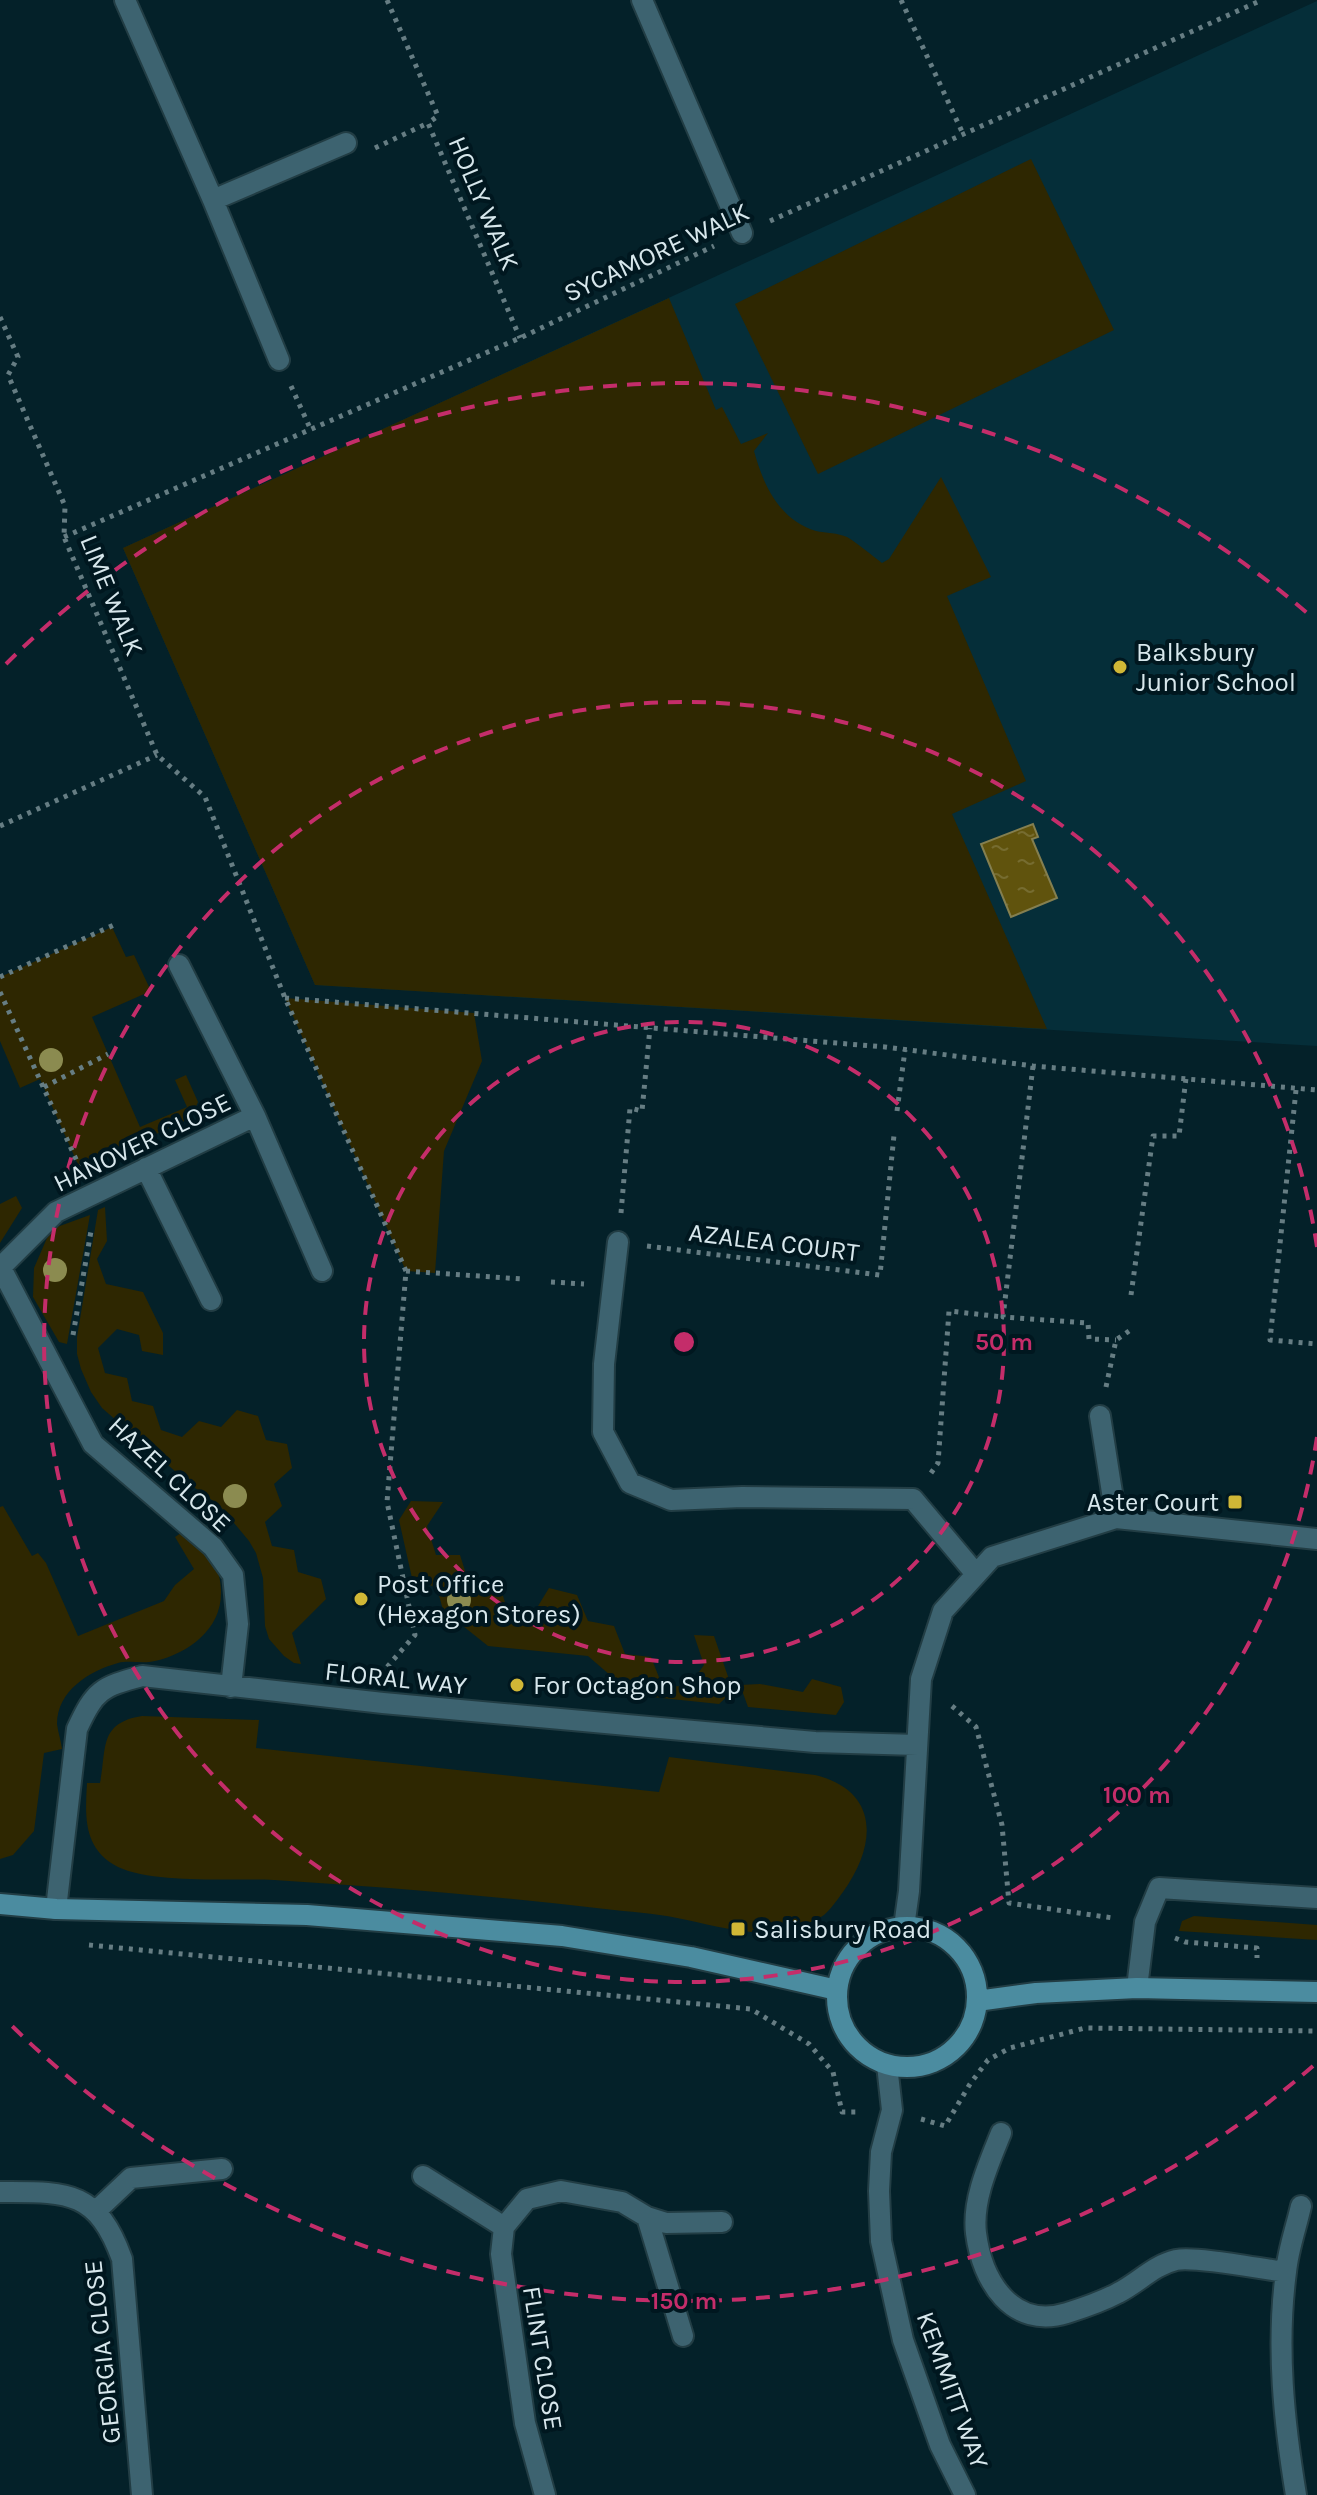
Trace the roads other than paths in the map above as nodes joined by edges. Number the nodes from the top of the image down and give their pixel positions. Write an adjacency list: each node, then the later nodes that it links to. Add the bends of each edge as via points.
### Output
1 (125, 0): 4 (street)
2 (642, 0): 5 (street)
3 (346, 143): 4 (street)
4 (213, 200): 6 (street)
5 (742, 233)
6 (279, 360)
7 (179, 965): 8 (street, HANOVER CLOSE)
8 (255, 1116): 9 (street, HANOVER CLOSE); 12 (street)
9 (146, 1168): 11 (street, HANOVER CLOSE, via 56,1212); 13 (street)
10 (618, 1242): 17 (street, via 604,1364 603,1432 630,1483 671,1500 913,1499)
11 (0, 1268): 18 (street, HAZEL CLOSE, via 93,1444 213,1547 233,1575 238,1624)
12 (322, 1271)
13 (211, 1300)
14 (1100, 1416): 15 (street)
15 (1116, 1518): 16 (street); 17 (street, via 992,1557)
16 (1317, 1539)
17 (976, 1574): 19 (street, via 943,1611 921,1679)
18 (231, 1687): 19 (street, FLORAL WAY, via 815,1742); 22 (street, FLORAL WAY, via 142,1676 108,1685 88,1705 77,1729)
19 (917, 1745): 23 (street)
20 (1317, 1898): 24 (street, via 1159,1888 1145,1922)
21 (0, 1904): 22 (street)
22 (56, 1909): 25 (street, via 307,1915 562,1936 691,1957)
23 (904, 1927): 25 (street, via 859,1945 846,1962); 27 (street, via 942,1936 957,1948 976,1982)
24 (1137, 1988): 26 (street); 27 (street)
25 (837, 1990): 28 (street, via 838,2013 855,2046)
26 (1317, 1992)
27 (977, 2001): 28 (street, via 973,2022 948,2055 929,2064)
28 (887, 2065): 42 (street, KEMMITT WAY, via 892,2110 881,2152 881,2241 903,2340 940,2445)
29 (1001, 2133): 38 (street, via 979,2200 976,2233 1003,2300 1019,2312 1064,2314 1117,2294 1179,2260)
30 (222, 2169): 34 (street, via 131,2178)
31 (423, 2176): 37 (street)
32 (0, 2192): 34 (street, via 54,2192)
33 (1301, 2206): 38 (street)
34 (96, 2211): 40 (street, GEORGIA CLOSE, via 112,2230 122,2259)
35 (647, 2217): 36 (street, via 666,2223); 37 (street, via 622,2202 561,2191 527,2199); 39 (street)
36 (722, 2222)
37 (504, 2227): 41 (street, FLINT CLOSE, via 501,2254 525,2423)
38 (1286, 2272): 43 (street, via 1281,2373)
39 (683, 2336)
40 (142, 2495)
41 (545, 2495)
42 (965, 2495)
43 (1296, 2495)

